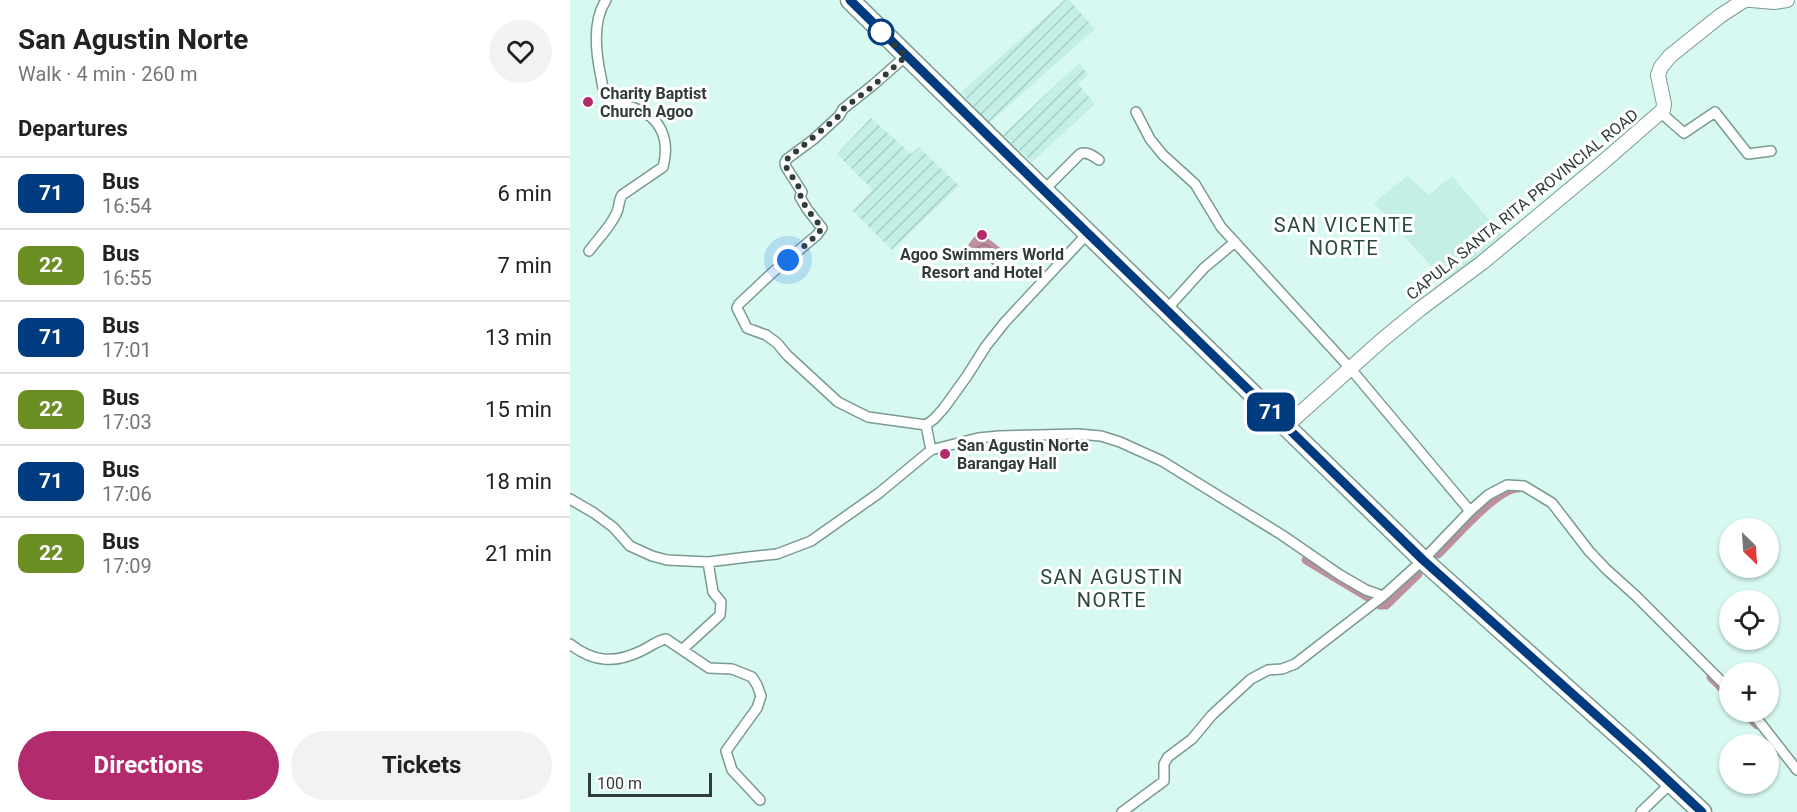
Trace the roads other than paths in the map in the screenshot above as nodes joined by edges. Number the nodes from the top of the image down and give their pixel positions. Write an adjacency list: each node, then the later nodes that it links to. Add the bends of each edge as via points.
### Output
1 (606, 0): 14 (street, via 600,14 596,51 607,98 650,114 666,144 663,167 622,195 615,217)
2 (850, 0): 6 (highway)
3 (1750, 0): 4 (street, CAPULA SANTA RITA PROVINCIAL ROAD); 8 (street, CAPULA SANTA RITA PROVINCIAL ROAD, via 1720,16 1661,67 1658,75 1664,104)
4 (1759, 0): 5 (street, CAPULA SANTA RITA PROVINCIAL ROAD)
5 (1787, 0)
6 (906, 56): 11 (highway); 17 (street, via 787,159 786,167 802,192 800,197 821,230 737,309 747,328 777,343 838,402 868,417)
7 (1136, 112): 13 (street, via 1150,139 1195,184)
8 (1660, 112): 9 (street, via 1684,134 1714,112 1748,154); 16 (street, CAPULA SANTA RITA PROVINCIAL ROAD)
9 (1771, 151)
10 (1099, 160): 11 (street, via 1090,154 1080,154)
11 (1044, 190): 12 (highway)
12 (1088, 233): 15 (highway); 17 (street, via 1005,322 944,408)
13 (1235, 242): 15 (street, via 1204,268); 16 (street)
14 (589, 251)
15 (1166, 310): 18 (highway)
16 (1350, 368): 18 (street, CAPULA SANTA RITA PROVINCIAL ROAD); 21 (street)
17 (926, 425): 19 (street)
18 (1286, 426): 22 (highway)
19 (932, 450): 23 (street, via 811,541 777,554); 24 (street, via 999,436 1078,434 1120,442 1162,461 1340,575)
20 (570, 499): 23 (street, via 613,527 630,546 667,560)
21 (1470, 511): 22 (street); 27 (street, via 1498,489 1515,484 1552,503 1606,569)
22 (1423, 560): 24 (street); 30 (highway)
23 (708, 562): 26 (street, via 713,592 721,602 720,615)
24 (1383, 596): 32 (street, via 1295,664 1268,670 1251,679 1168,758 1164,781)
25 (570, 644): 26 (street, via 581,653 609,661 666,639)
26 (683, 649): 31 (street, via 710,668 732,669 752,677 758,685 761,696 757,708 726,751 732,770)
27 (1719, 679)
28 (1759, 722): 29 (street)
29 (1797, 770)
30 (1671, 783): 33 (street); 34 (highway)
31 (760, 800)
32 (1122, 812)
33 (1641, 812)
34 (1702, 812)

